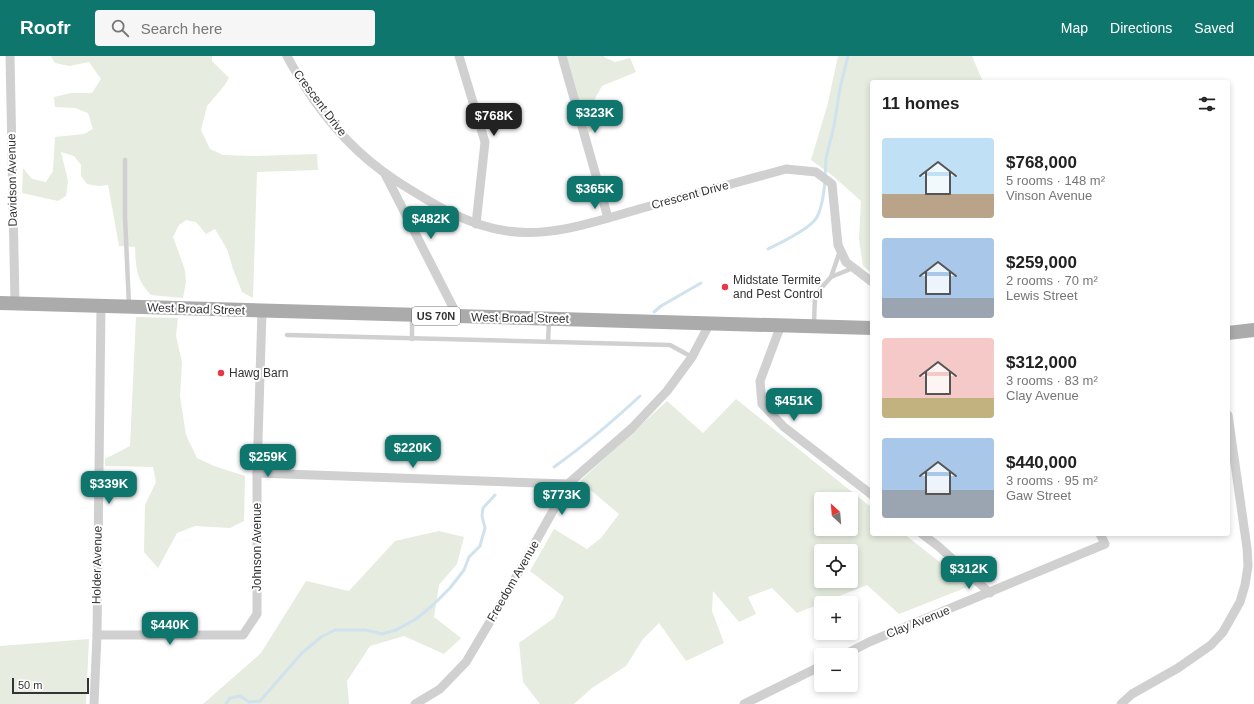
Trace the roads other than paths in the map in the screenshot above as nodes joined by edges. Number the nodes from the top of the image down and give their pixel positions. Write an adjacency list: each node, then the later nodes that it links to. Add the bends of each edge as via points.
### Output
1 (10, 56): 14 (street, Davidson Avenue)
2 (287, 56): 6 (street, Crescent Drive, via 311,96 336,130)
3 (459, 56): 8 (street, via 484,142)
4 (562, 56): 7 (street)
5 (125, 160): 16 (lane, via 124,217)
6 (385, 173): 8 (street, Crescent Drive, via 443,210); 19 (street)
7 (608, 218): 8 (street, Crescent Drive, via 576,227 537,232 508,231); 9 (street, Crescent Drive, via 786,169 816,172 832,184)
8 (476, 224)
9 (840, 250): 10 (street, Crescent Drive, via 846,262); 11 (lane)
10 (854, 268): 11 (lane); 12 (street, Crescent Drive)
11 (831, 278): 23 (lane, via 815,295)
12 (870, 280)
13 (0, 303): 14 (main road, West Broad Street / US 70N)
14 (15, 303): 15 (main road, West Broad Street / US 70N)
15 (101, 306): 16 (main road, West Broad Street / US 70N); 38 (street, Holder Avenue)
16 (129, 307): 17 (main road, West Broad Street / US 70N)
17 (262, 311): 18 (main road, West Broad Street / US 70N); 32 (street, Johnson Avenue)
18 (412, 315): 19 (main road, West Broad Street / US 70N); 28 (lane)
19 (458, 317): 20 (main road, West Broad Street / US 70N)
20 (549, 319): 21 (main road, West Broad Street / US 70N); 29 (lane)
21 (710, 323): 22 (main road, West Broad Street / US 70N); 30 (street, Freedom Avenue)
22 (781, 325): 23 (main road, West Broad Street / US 70N); 34 (street, via 760,381 762,404 784,427)
23 (814, 326): 24 (main road, West Broad Street / US 70N)
24 (870, 328)
25 (1254, 330): 26 (main road)
26 (1230, 333)
27 (287, 336): 28 (lane)
28 (412, 339): 29 (lane)
29 (548, 342): 30 (lane, via 670,345)
30 (692, 357): 33 (street, Freedom Avenue, via 667,391 632,428)
31 (1230, 430): 44 (street, via 1248,566 1240,602 1223,632 1211,645 1178,668 1132,694)
32 (257, 473): 33 (street); 38 (street, Johnson Avenue, via 257,614 243,635)
33 (568, 484): 42 (street, Freedom Avenue, via 466,662 440,689)
34 (870, 493)
35 (925, 536): 37 (street)
36 (1101, 536): 37 (street, Clay Avenue, via 1105,544)
37 (990, 592): 39 (street, Clay Avenue)
38 (97, 635): 41 (street, Holder Avenue)
39 (858, 648)
40 (814, 669): 43 (street)
41 (94, 704)
42 (415, 704)
43 (744, 704)
44 (1121, 704)

